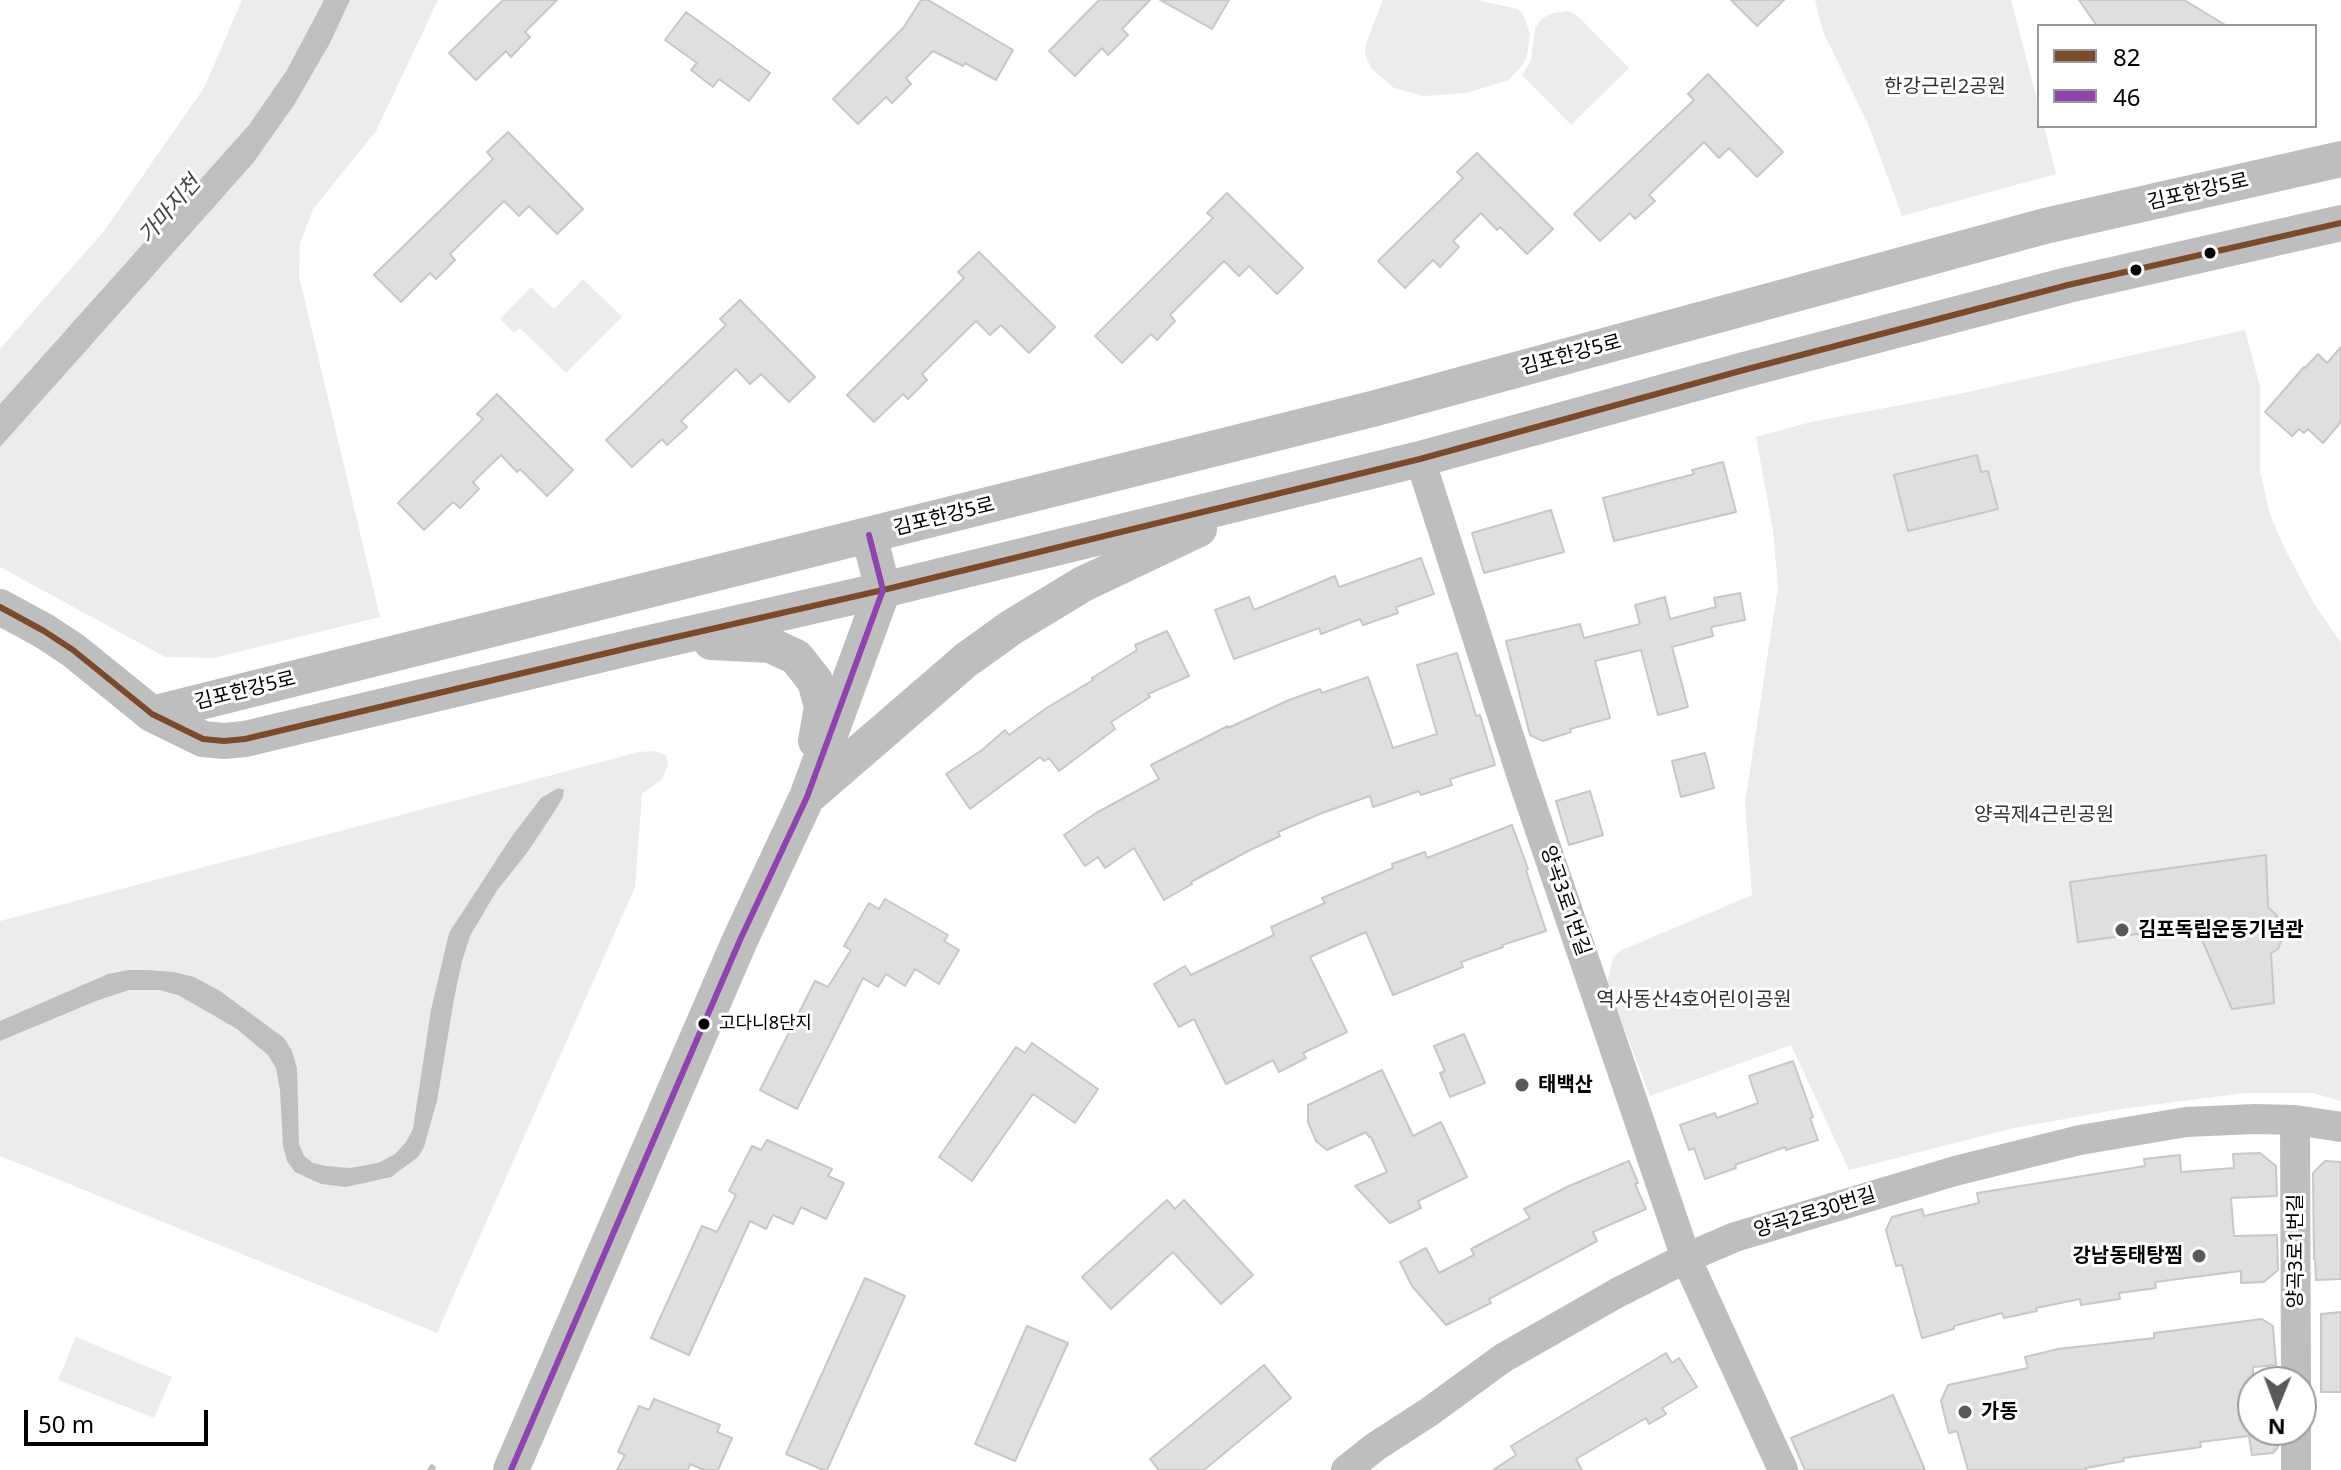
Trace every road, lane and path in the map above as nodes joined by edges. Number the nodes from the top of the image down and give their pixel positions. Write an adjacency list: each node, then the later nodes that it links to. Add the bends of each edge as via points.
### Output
1 (2341, 159): 5 (street, 김포한강5로, via 2045,226 1376,408)
2 (2341, 223): 3 (street, 김포한강5로, via 2068,285)
3 (1420, 459): 4 (street, 김포한강5로); 13 (street, 양곡3로1번길)
4 (1272, 495): 6 (street, 김포한강5로); 10 (street, via 1083,584 1012,627)
5 (869, 535): 6 (street); 9 (street, 김포한강5로)
6 (883, 590): 8 (street, 김포한강5로); 10 (street)
7 (0, 607): 9 (street, via 73,650)
8 (641, 645): 9 (street, 김포한강5로, via 245,739 203,739); 10 (street, via 733,642 770,645 796,657 815,681 822,707)
9 (152, 714)
10 (807, 797): 16 (street)
11 (2295, 1120): 12 (street, 양곡2로30번길); 13 (street, 양곡2로30번길, via 2186,1122 2069,1142 1847,1202); 14 (street, 양곡3로1번길)
12 (2341, 1127)
13 (1686, 1258): 17 (street, 양곡2로30번길, via 1503,1358); 18 (street, 양곡3로1번길)
14 (2296, 1366)
15 (2296, 1446): 19 (street)
16 (511, 1470)
17 (1346, 1470)
18 (1783, 1470)
19 (2296, 1470)

